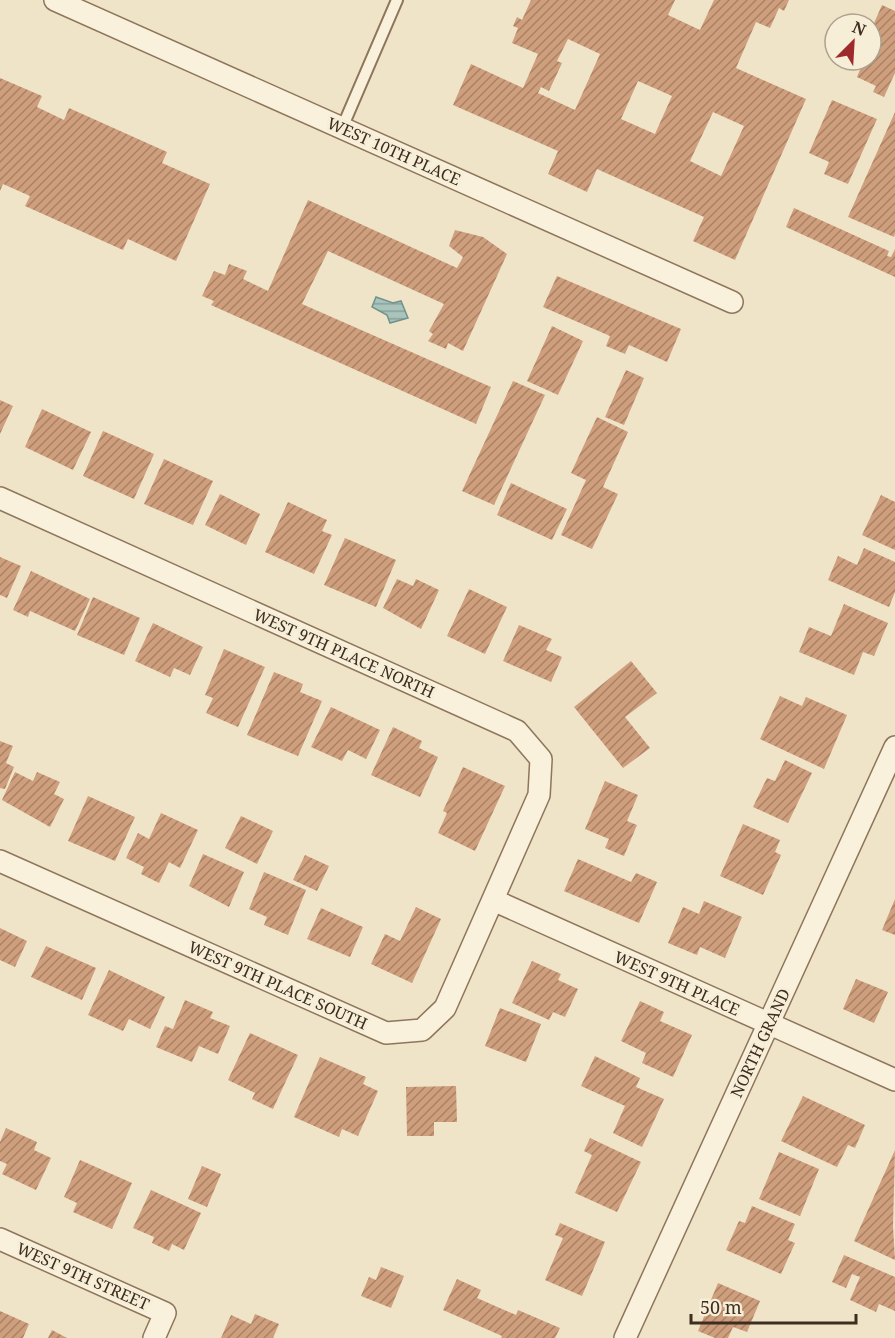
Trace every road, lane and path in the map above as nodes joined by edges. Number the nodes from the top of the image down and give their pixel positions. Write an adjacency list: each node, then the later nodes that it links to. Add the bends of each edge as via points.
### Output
1 (55, 0): 3 (street, WEST 10TH PLACE)
2 (397, 0): 3 (lane)
3 (342, 128): 4 (street, WEST 10TH PLACE)
4 (732, 302)
5 (0, 498): 8 (street, WEST 9TH PLACE NORTH, via 517,731 541,759 539,795)
6 (895, 747): 9 (street, NORTH GRAND)
7 (0, 861): 8 (street, WEST 9TH PLACE SOUTH, via 386,1033 422,1030 445,1008)
8 (493, 900): 9 (street, WEST 9TH PLACE)
9 (769, 1024): 10 (street, WEST 9TH PLACE); 13 (street, NORTH GRAND)
10 (895, 1080)
11 (0, 1239): 12 (street, WEST 9TH STREET, via 165,1313)
12 (154, 1338)
13 (625, 1338)

